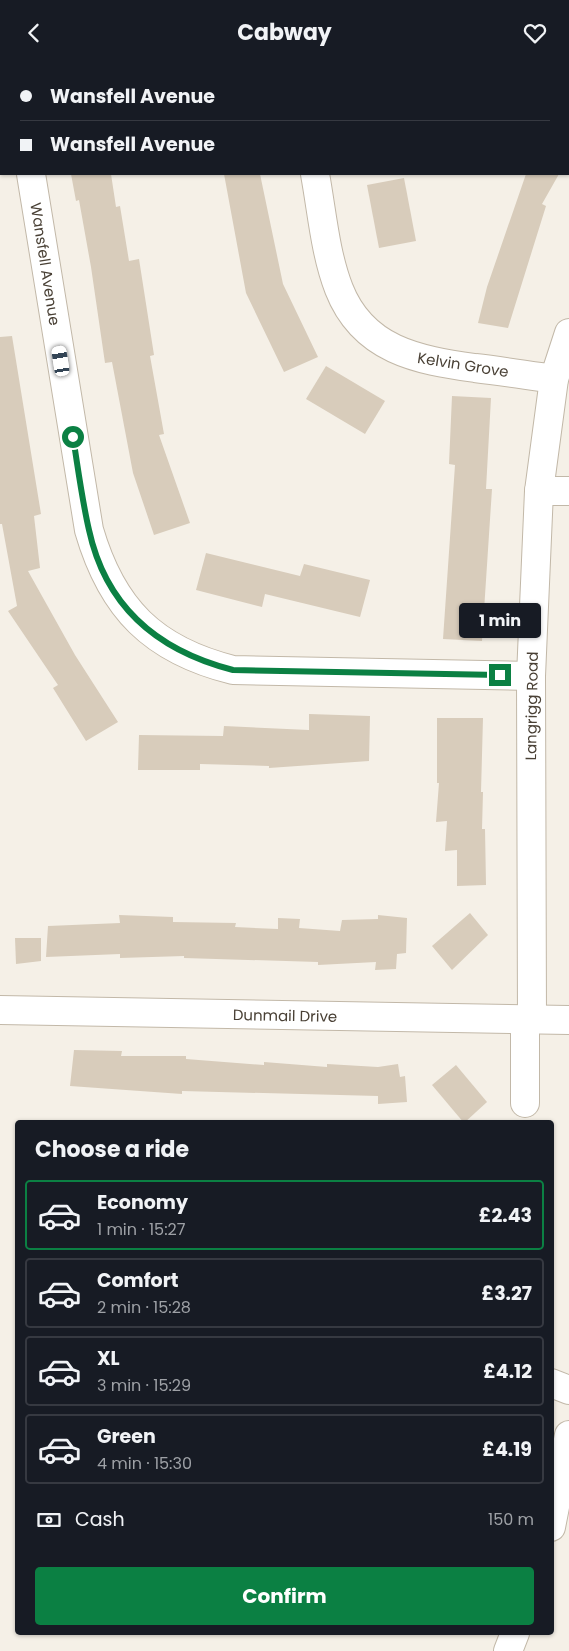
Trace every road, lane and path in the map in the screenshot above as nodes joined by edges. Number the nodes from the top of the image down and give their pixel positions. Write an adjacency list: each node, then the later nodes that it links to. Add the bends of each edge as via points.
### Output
1 (30, 175): 7 (street, Wansfell Avenue, via 89,531 111,588 132,615 179,652 233,670)
2 (315, 175): 4 (street, Kelvin Grove, via 332,269 355,317 373,336 388,347 412,357)
3 (569, 333): 4 (street, Langrigg Road)
4 (554, 379): 5 (street, Langrigg Road)
5 (539, 491): 6 (street); 7 (street, Langrigg Road)
6 (569, 491)
7 (531, 675): 10 (street, Langrigg Road)
8 (0, 1010): 10 (street, Dunmail Drive)
9 (569, 1020): 10 (street, Dunmail Drive)
10 (528, 1021): 11 (street, Langrigg Road)
11 (525, 1103)
12 (554, 1384): 13 (street)
13 (569, 1390)
14 (569, 1435): 15 (street)
15 (554, 1512)
16 (514, 1635): 17 (street)
17 (508, 1651)

